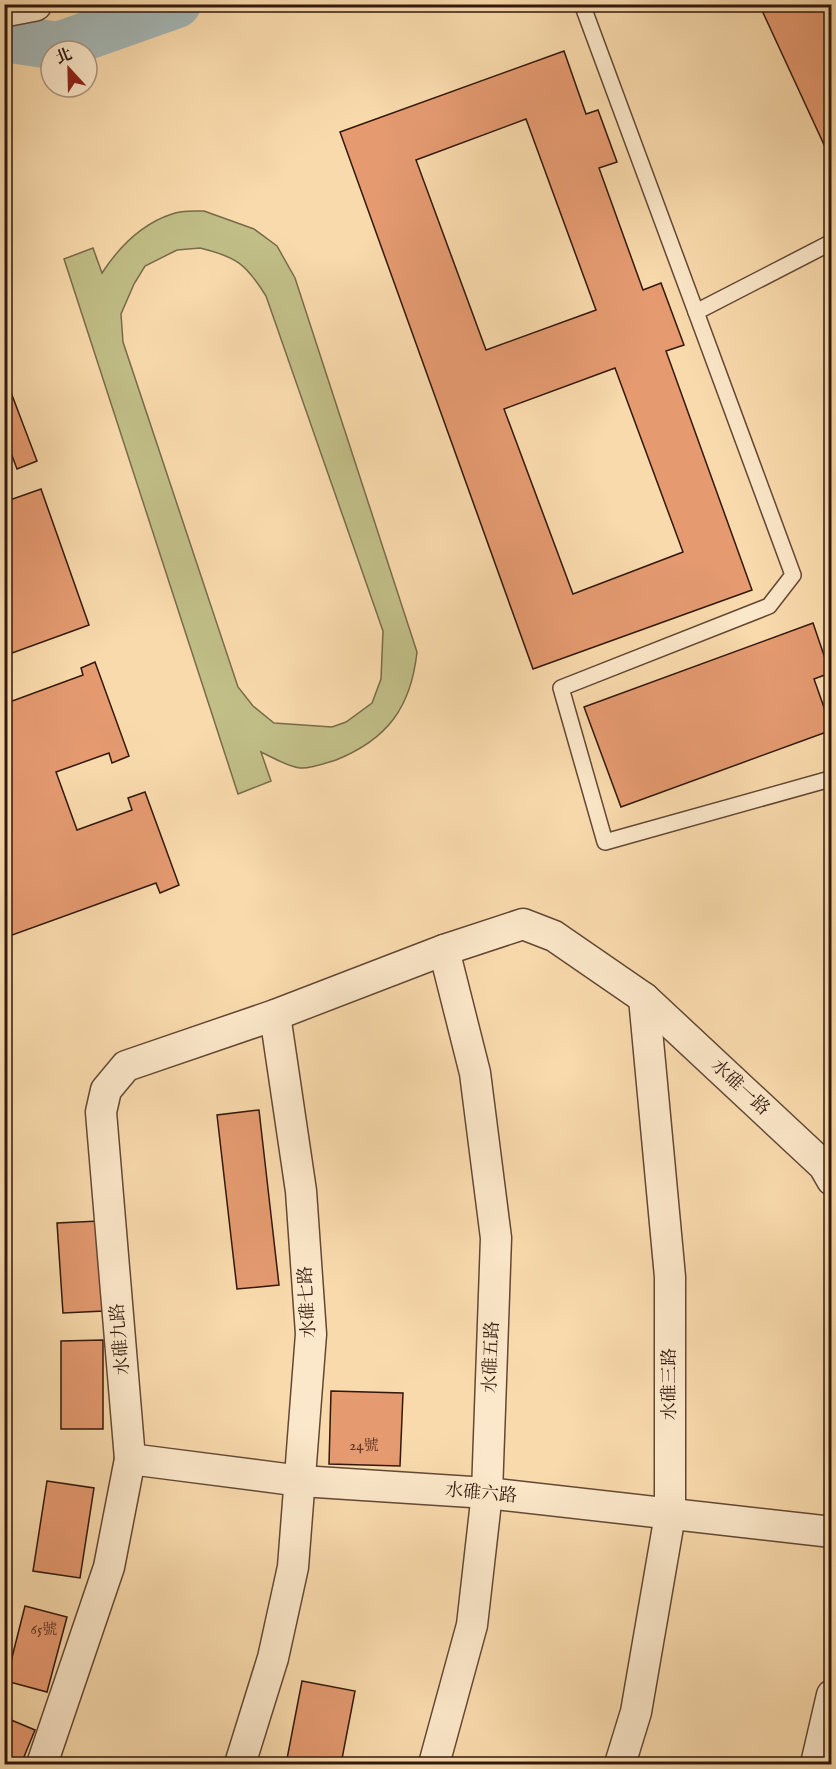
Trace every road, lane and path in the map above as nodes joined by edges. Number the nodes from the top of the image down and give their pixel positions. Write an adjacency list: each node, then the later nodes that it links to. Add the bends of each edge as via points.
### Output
1 (35, 4): 3 (street)
2 (582, 4): 5 (lane)
3 (4, 10)
4 (831, 242): 5 (lane)
5 (696, 312): 6 (lane, via 793,575 769,606 561,688 605,842)
6 (830, 779)
7 (444, 950): 8 (street, 水碓一路, via 523,924 554,936); 9 (street); 13 (street, 水碓五路, via 475,1072 496,1238)
8 (644, 999): 10 (street, 水碓一路, via 824,1166); 14 (street, 水碓三路, via 670,1277)
9 (275, 1015): 11 (street, 水碓九路, via 126,1066 106,1090 101,1112); 12 (street, 水碓七路, via 301,1191 311,1334)
10 (831, 1180)
11 (130, 1459): 12 (street, 水碓六路); 17 (street, 水碓九路, via 109,1567)
12 (302, 1481): 13 (street, 水碓六路); 18 (street, 水碓七路, via 293,1567 276,1647)
13 (487, 1493): 14 (street, 水碓六路); 19 (street, 水碓五路, via 472,1625)
14 (670, 1515): 15 (street, 水碓六路); 20 (street, 水碓三路, via 636,1712)
15 (831, 1532)
16 (831, 1695): 21 (street)
17 (42, 1764)
18 (240, 1764)
19 (434, 1764)
20 (620, 1764)
21 (816, 1764)

